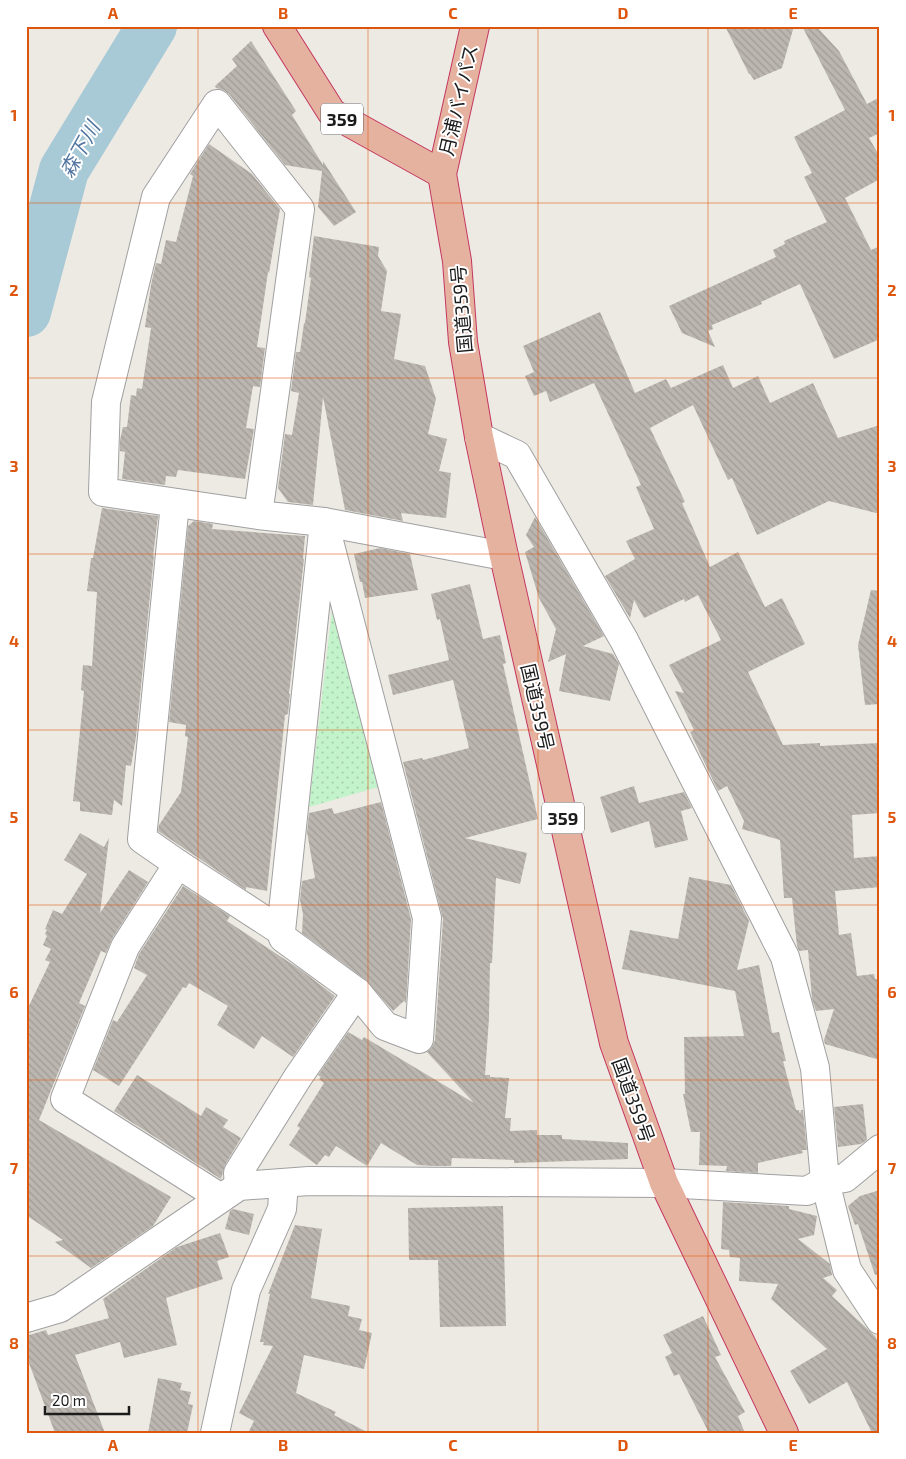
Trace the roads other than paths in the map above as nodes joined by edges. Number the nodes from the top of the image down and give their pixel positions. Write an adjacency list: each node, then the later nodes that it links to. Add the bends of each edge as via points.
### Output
1 (277, 26): 3 (highway, 359, via 332,113)
2 (475, 26): 3 (highway, 月浦バイパス / 359)
3 (442, 174): 4 (highway, 国道359号 / 359, via 457,261 463,342)
4 (479, 437): 8 (highway, 国道359号 / 359); 13 (street, via 517,455 624,640 785,957 815,1068)
5 (175, 503): 6 (street); 6 (street, via 103,492 106,402 156,197 217,104 300,209); 9 (street, via 142,839)
6 (258, 515): 7 (street)
7 (324, 522): 8 (street); 10 (street); 11 (street, via 427,918 419,1039 385,1026)
8 (504, 556): 15 (highway, 国道359号 / 359, via 614,1043)
9 (178, 864): 10 (street); 16 (street, via 125,947 65,1099)
10 (282, 931): 11 (street, via 283,938)
11 (357, 992): 16 (street, via 298,1077 238,1173)
12 (880, 1149): 13 (street, via 845,1178)
13 (825, 1180): 15 (street, via 807,1191); 18 (street, via 847,1270)
14 (284, 1183): 15 (street); 16 (street); 19 (street, via 282,1209 246,1290)
15 (664, 1183): 20 (highway, 国道359号 / 359)
16 (230, 1192): 17 (street, via 60,1308)
17 (26, 1318)
18 (880, 1320)
19 (215, 1433)
20 (784, 1433)

